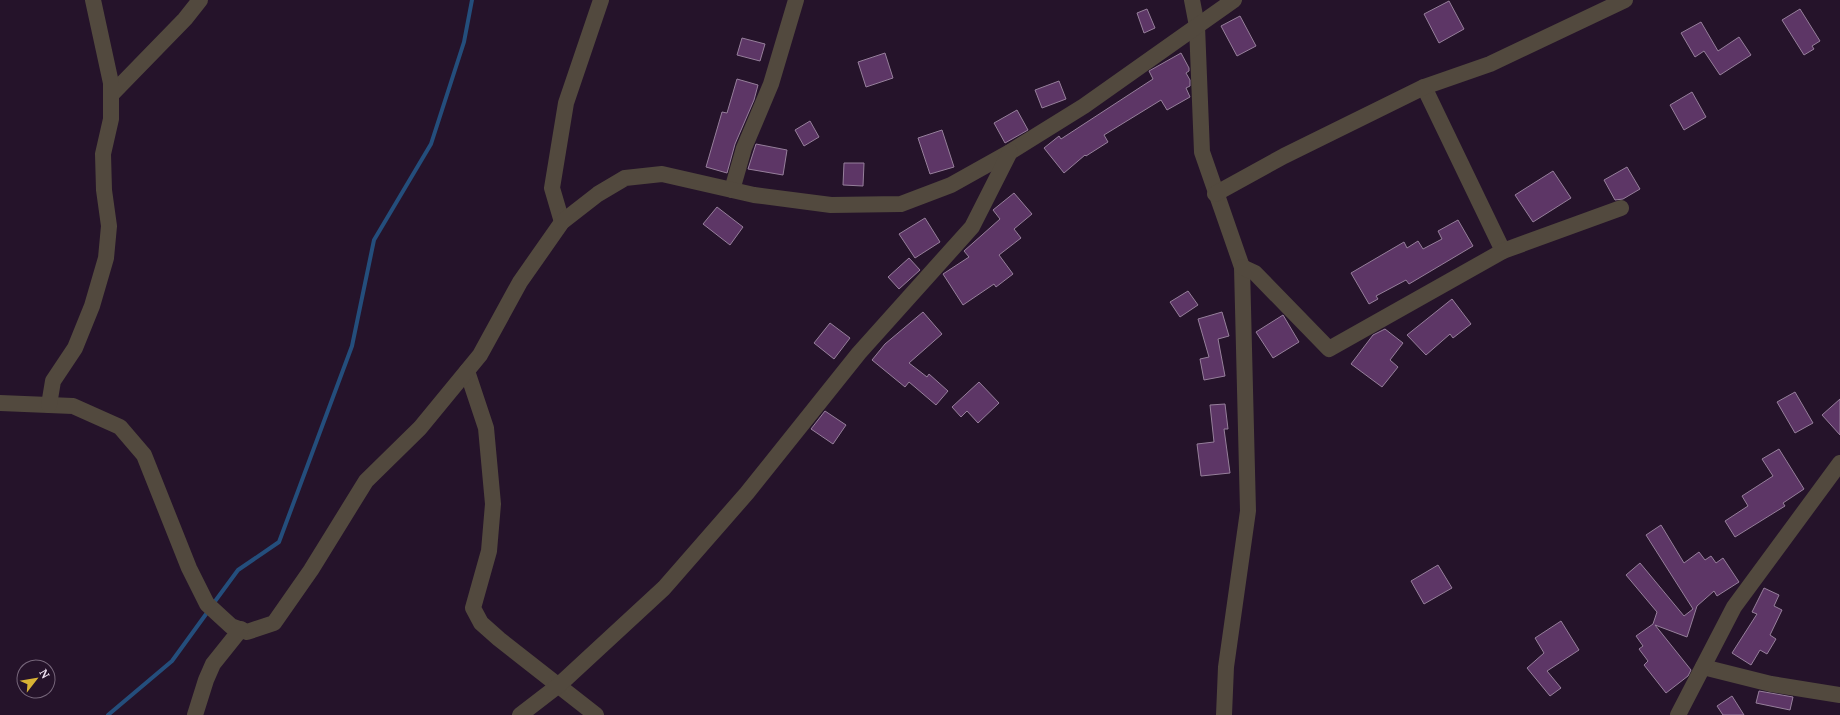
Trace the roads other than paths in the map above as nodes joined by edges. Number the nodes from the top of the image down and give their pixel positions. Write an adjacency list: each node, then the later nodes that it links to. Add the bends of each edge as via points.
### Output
1 (93, 0): 10 (street, via 111,83)
2 (200, 0): 10 (street, via 185,19)
3 (601, 0): 15 (street, via 565,111 552,188)
4 (796, 0): 12 (street, via 771,84 744,148)
5 (1192, 0): 8 (street)
6 (1234, 0): 8 (street)
7 (1625, 0): 9 (street, via 1490,64)
8 (1197, 26): 11 (street, via 1084,106); 13 (street, via 1202,152)
9 (1424, 87): 13 (street, via 1284,156); 16 (street)
10 (111, 95): 20 (street, via 111,119 103,154 109,226 106,258 92,306 75,348 53,381)
11 (1010, 152): 12 (street, via 951,186 901,204 831,205); 24 (street, via 972,228 859,353 747,493 664,588)
12 (732, 190): 15 (street, via 662,174 625,178 598,194)
13 (1215, 194): 17 (street)
14 (1621, 208): 16 (street)
15 (562, 222): 18 (street, via 520,282 480,355)
16 (1503, 251): 17 (street, via 1329,349 1256,273)
17 (1242, 267): 30 (street, via 1248,511 1226,667)
18 (467, 371): 22 (street, via 420,428 366,481 311,570 274,623 247,632); 24 (street, via 486,428 493,504 489,551 473,608 481,623 499,640)
19 (0, 403): 20 (street)
20 (49, 405): 22 (street, via 73,406 120,427 144,455 189,568 207,604)
21 (1840, 463): 23 (street, via 1734,607)
22 (236, 627): 27 (street, via 213,664)
23 (1703, 667): 25 (street, via 1771,684); 31 (street)
24 (559, 685): 26 (street); 28 (street)
25 (1840, 695)
26 (583, 710): 29 (street)
27 (195, 715)
28 (520, 715)
29 (596, 715)
30 (1224, 715)
31 (1678, 715)

